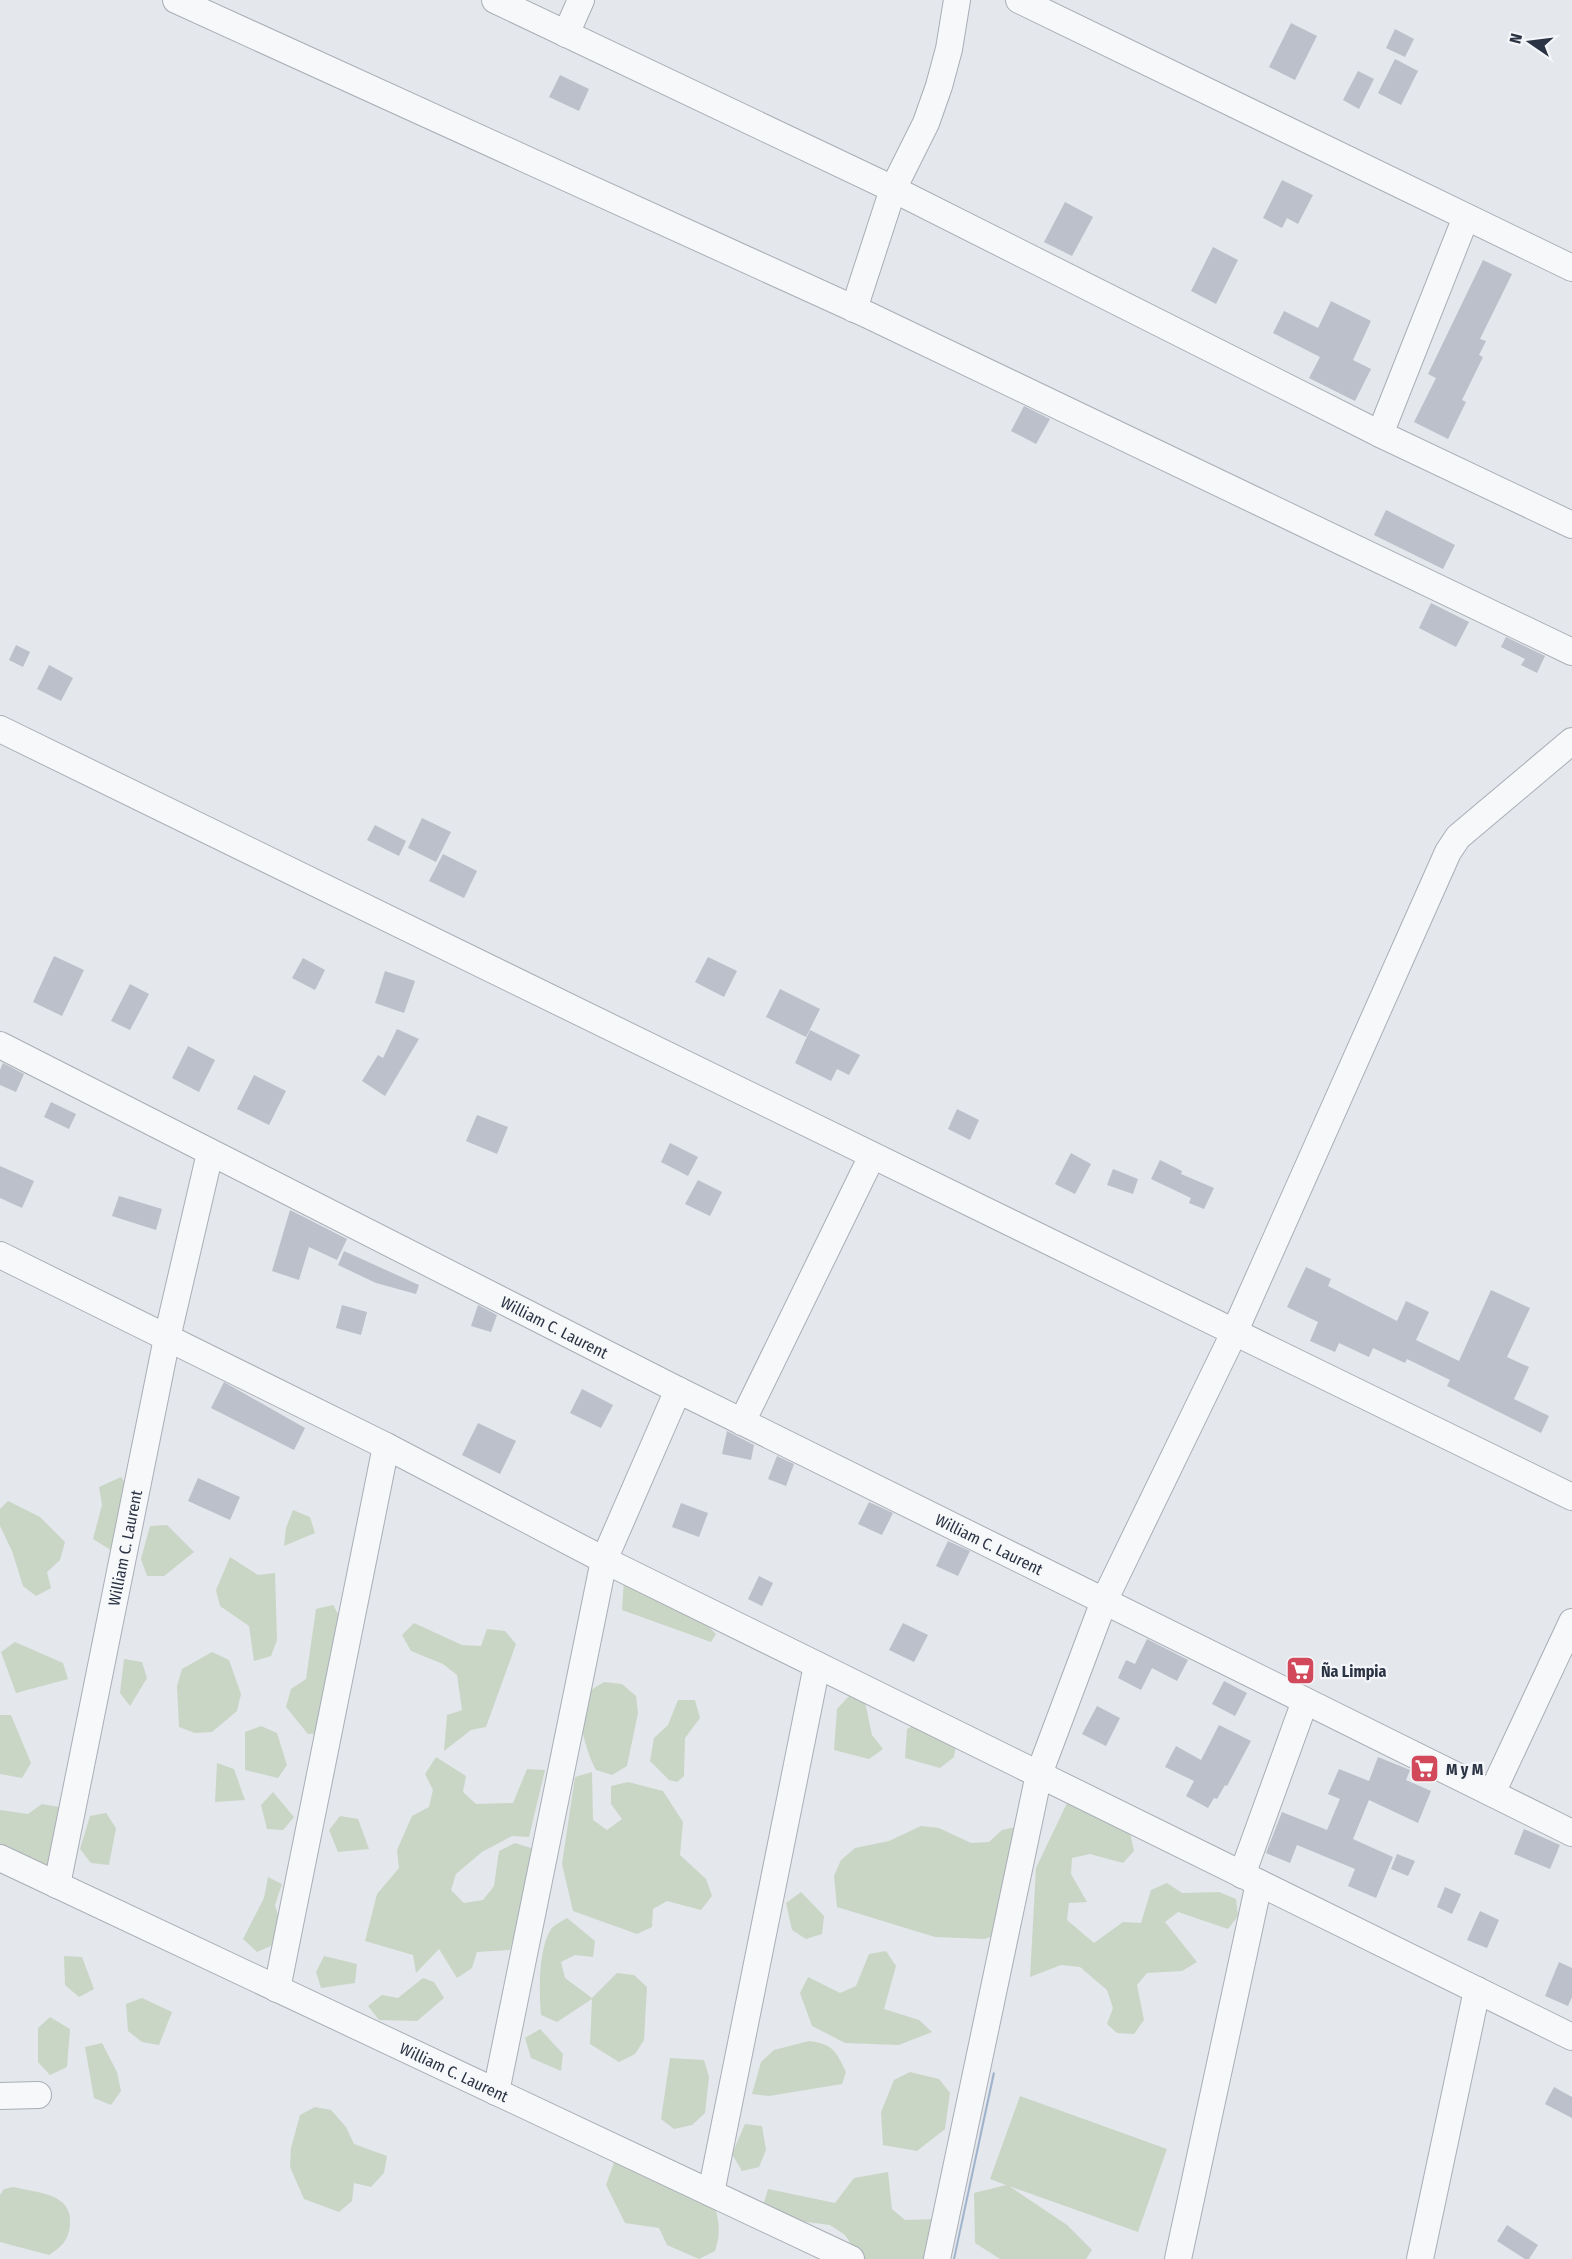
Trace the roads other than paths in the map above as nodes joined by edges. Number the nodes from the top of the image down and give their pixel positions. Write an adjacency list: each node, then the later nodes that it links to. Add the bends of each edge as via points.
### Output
1 (176, 0): 10 (street)
2 (495, 0): 6 (street)
3 (581, 0): 6 (street)
4 (957, 0): 7 (street, via 939,86 926,123)
5 (1019, 0): 8 (street)
6 (566, 33): 7 (street)
7 (893, 189): 10 (street); 11 (street)
8 (1466, 217): 9 (street); 11 (street)
9 (1572, 268)
10 (854, 309): 13 (street)
11 (1380, 435): 12 (street)
12 (1572, 525)
13 (1572, 652)
14 (0, 729): 18 (street)
15 (1572, 741): 20 (street, via 1458,837 1448,852)
16 (0, 1045): 17 (street)
17 (210, 1153): 21 (street, William C. Laurent); 22 (street, William C. Laurent)
18 (872, 1156): 20 (street); 23 (street)
19 (0, 1255): 21 (street)
20 (1234, 1333): 25 (street); 27 (street)
21 (167, 1338): 24 (street); 36 (street, William C. Laurent)
22 (678, 1390): 23 (street, William C. Laurent); 26 (street)
23 (742, 1422): 27 (street, William C. Laurent)
24 (386, 1446): 26 (street); 37 (street)
25 (1572, 1497)
26 (604, 1560): 29 (street); 40 (street)
27 (1104, 1601): 30 (street, William C. Laurent); 31 (street)
28 (1572, 1622): 32 (street)
29 (817, 1665): 31 (street); 43 (street)
30 (1305, 1701): 32 (street, William C. Laurent); 35 (street)
31 (1039, 1774): 35 (street); 45 (street)
32 (1492, 1793): 33 (street, William C. Laurent)
33 (1572, 1833)
34 (0, 1858): 36 (street, William C. Laurent)
35 (1251, 1879): 38 (street); 46 (street)
36 (57, 1885): 37 (street, William C. Laurent)
37 (277, 1989): 40 (street, William C. Laurent)
38 (1477, 1990): 39 (street); 47 (street)
39 (1572, 2037)
40 (496, 2092): 43 (street, William C. Laurent)
41 (38, 2095): 42 (street)
42 (0, 2096)
43 (711, 2193): 44 (street, William C. Laurent)
44 (850, 2259)
45 (937, 2259)
46 (1178, 2259)
47 (1420, 2259)

